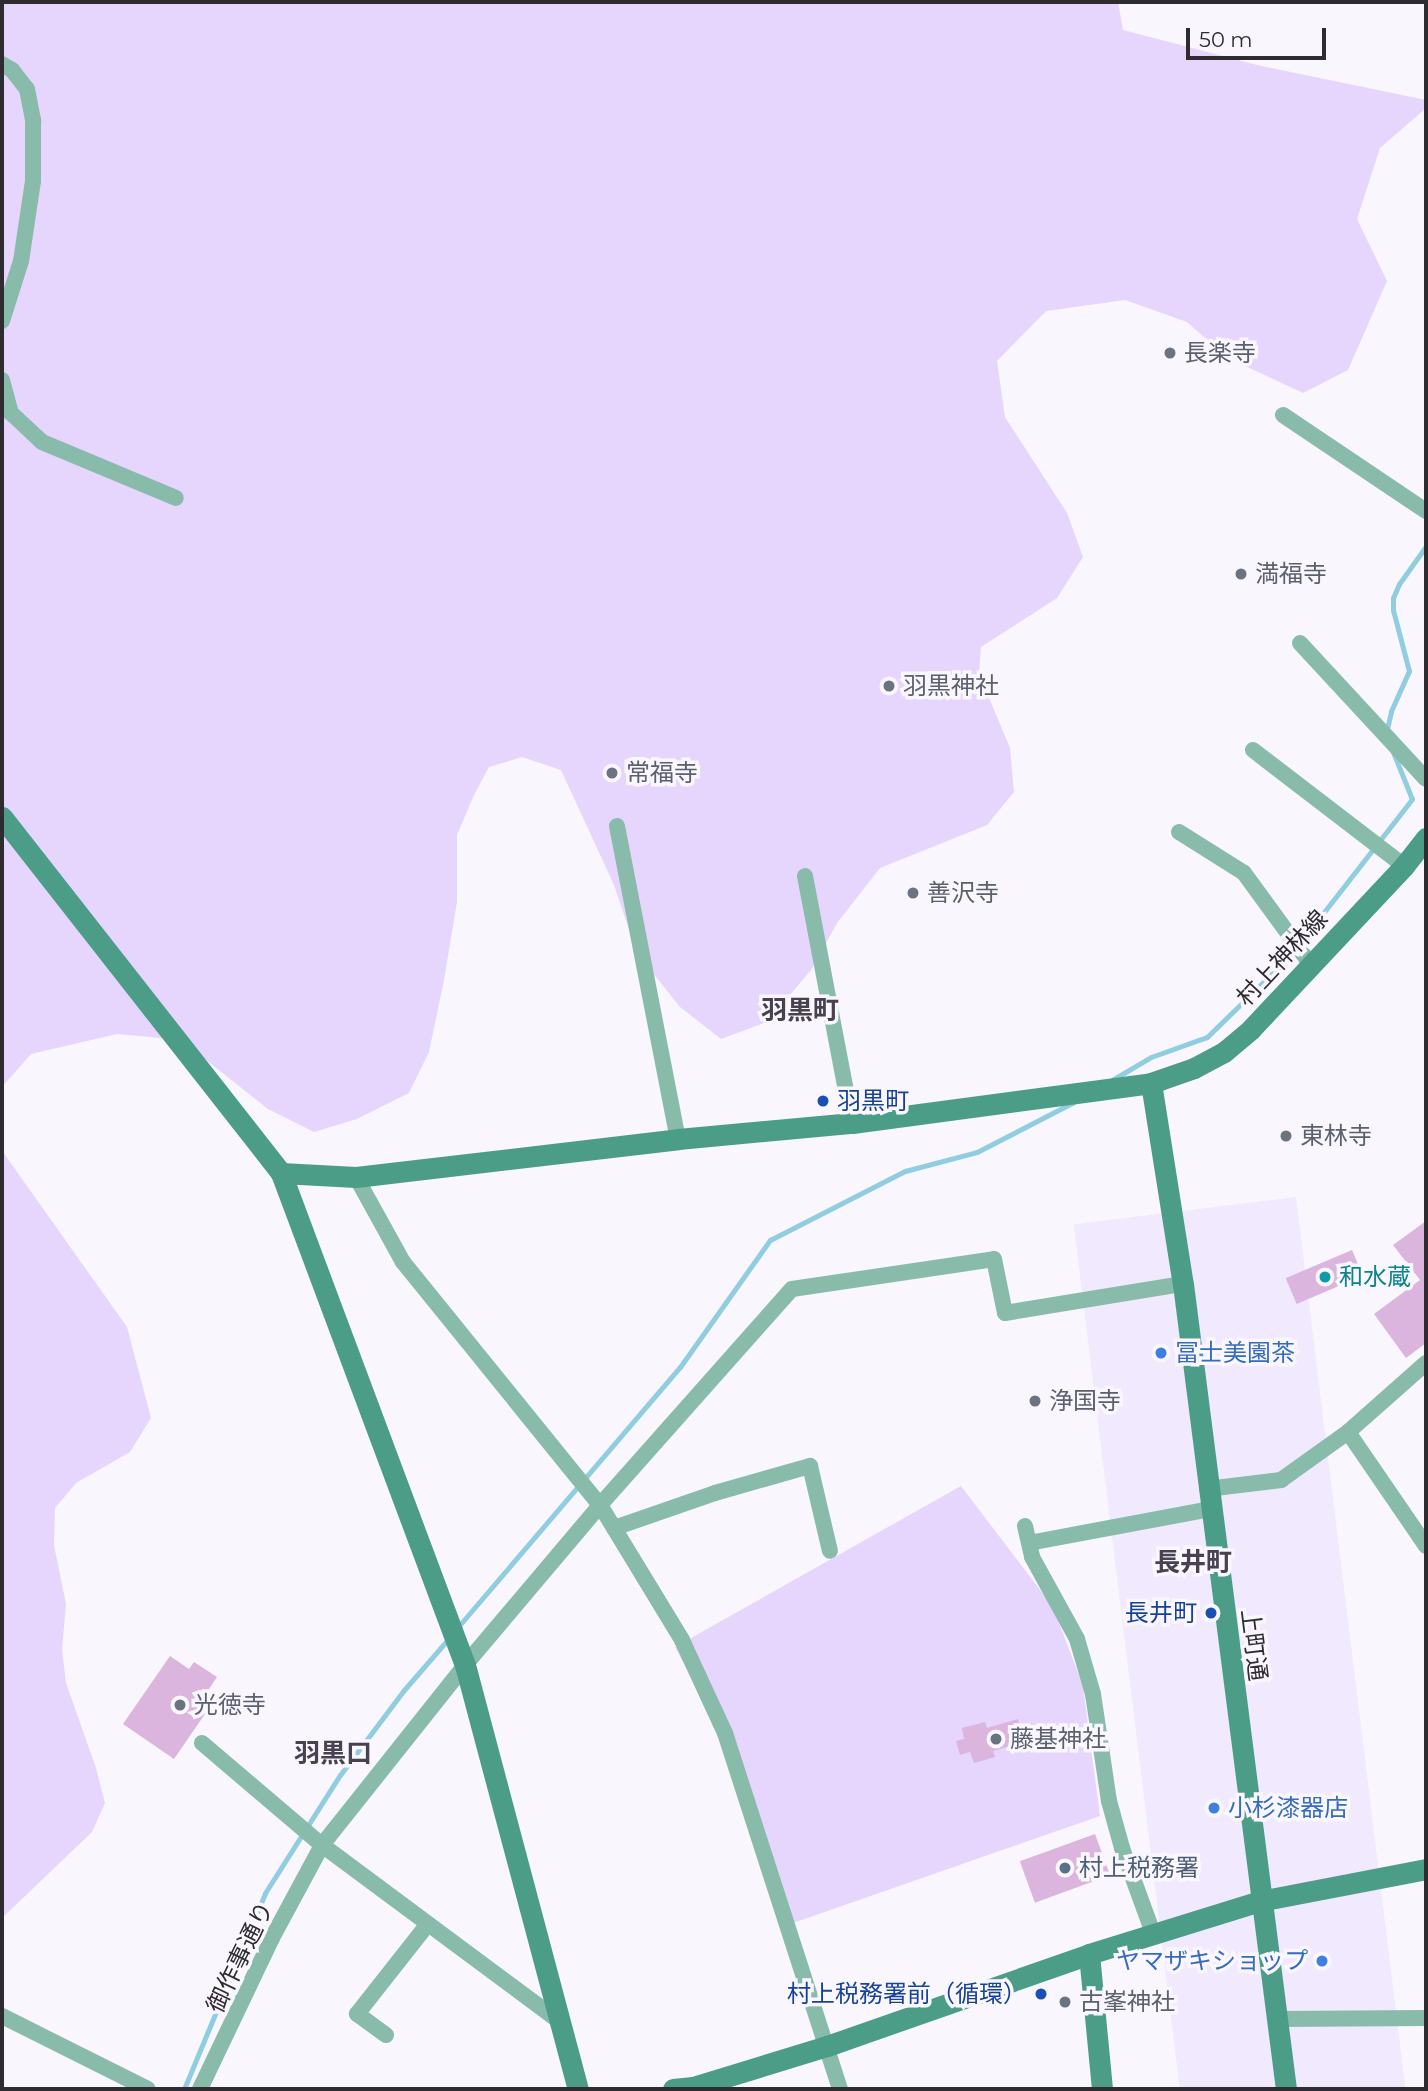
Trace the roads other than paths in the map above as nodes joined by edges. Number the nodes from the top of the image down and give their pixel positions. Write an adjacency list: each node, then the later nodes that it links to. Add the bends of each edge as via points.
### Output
1 (2, 64): 2 (street, via 27,89 33,121 33,169 21,261)
2 (2, 321)
3 (2, 380): 5 (street, via 11,413 42,442)
4 (1283, 415): 6 (street)
5 (176, 498)
6 (1426, 511)
7 (1300, 643): 9 (street)
8 (1253, 750): 14 (street)
9 (1426, 779)
10 (2, 817): 20 (street)
11 (617, 826): 19 (street)
12 (1179, 832): 16 (street, via 1244,873)
13 (1426, 838): 14 (street, 村上神林線)
14 (1404, 866): 16 (street, 村上神林線)
15 (805, 876): 18 (street)
16 (1311, 965): 17 (street, 村上神林線, via 1224,1052)
17 (1152, 1083): 18 (street, 村上神林線); 22 (street, 上町通)
18 (852, 1123): 19 (street, 村上神林線)
19 (678, 1139): 21 (street, 村上神林線)
20 (281, 1173): 21 (street, 村上神林線); 32 (street)
21 (356, 1177): 26 (street, via 402,1262)
22 (1183, 1284): 25 (street, 上町通); 26 (street, 御作事通り, via 1005,1313 994,1259 792,1289)
23 (1426, 1363): 24 (street)
24 (1348, 1432): 25 (street, via 1281,1480); 30 (street)
25 (1209, 1499): 29 (street); 36 (street, 上町通)
26 (600, 1505): 28 (street); 32 (street, 御作事通り)
27 (1025, 1527): 29 (street)
28 (614, 1528): 31 (street, via 810,1466); 45 (street, via 682,1640 724,1734)
29 (1029, 1544): 38 (street, via 1031,1557 1077,1639 1093,1694 1109,1801)
30 (1426, 1546)
31 (831, 1551)
32 (465, 1665): 34 (street, 御作事通り); 43 (street)
33 (202, 1743): 34 (street)
34 (322, 1845): 37 (street); 47 (street, 御作事通り)
35 (1426, 1869): 36 (street)
36 (1260, 1901): 38 (street); 42 (street, 上町通)
37 (427, 1925): 43 (street); 44 (street, via 357,2014)
38 (1153, 1933): 39 (street)
39 (1089, 1954): 45 (street); 51 (street)
40 (2, 2016): 46 (street)
41 (1426, 2018): 42 (street)
42 (1278, 2019): 52 (street, 上町通)
43 (562, 2023): 48 (street)
44 (386, 2035)
45 (827, 2046): 49 (street); 50 (street)
46 (148, 2089)
47 (200, 2089)
48 (578, 2089)
49 (673, 2089)
50 (840, 2089)
51 (1102, 2089)
52 (1286, 2089)

